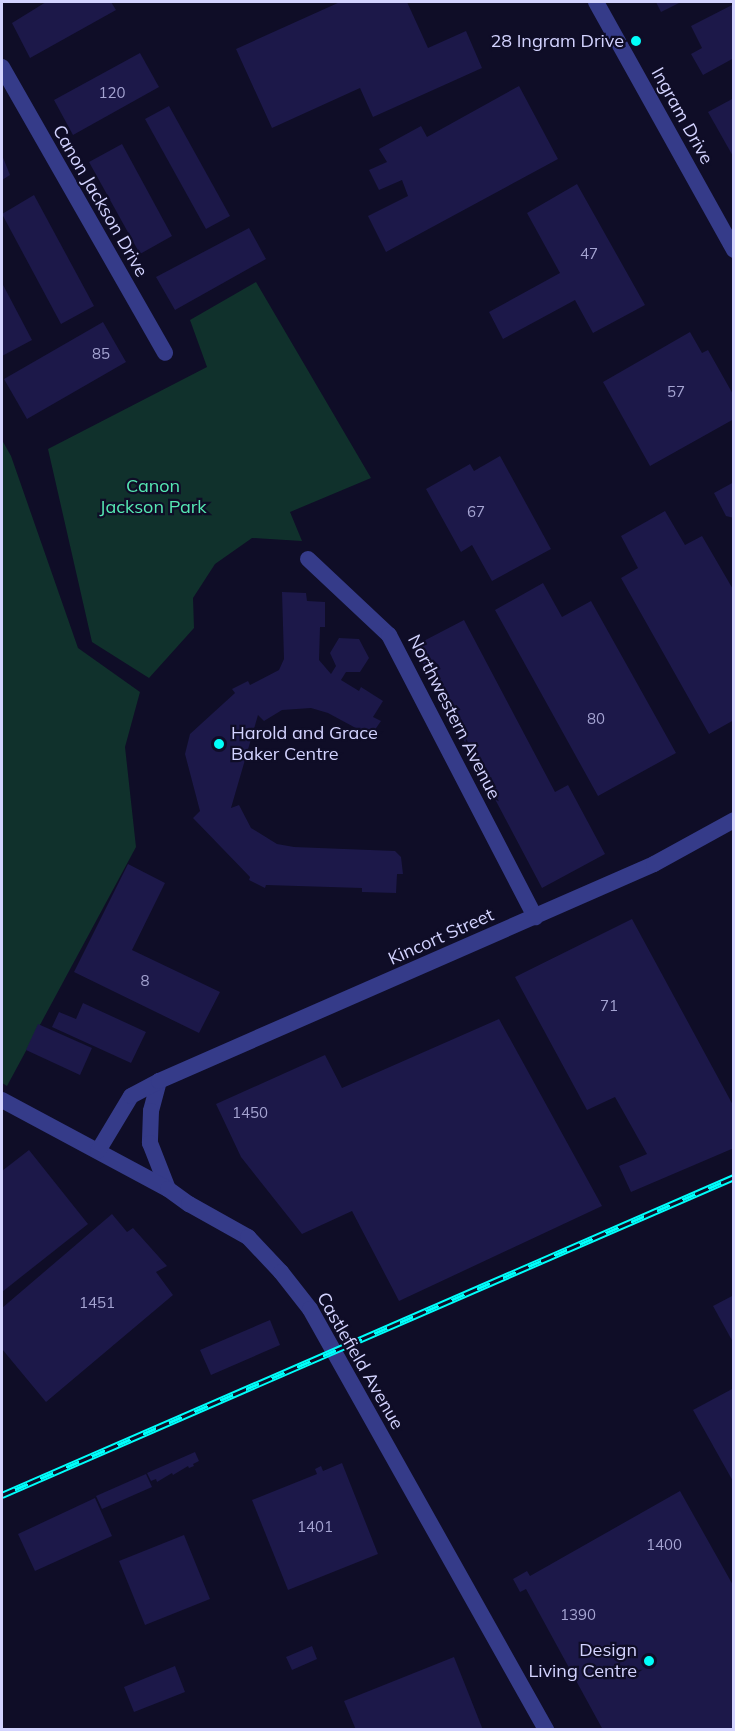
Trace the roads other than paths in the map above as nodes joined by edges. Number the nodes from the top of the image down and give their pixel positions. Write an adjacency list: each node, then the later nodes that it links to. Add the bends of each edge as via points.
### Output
1 (596, 2): 3 (street, Ingram Drive)
2 (2, 67): 4 (street, Canon Jackson Drive)
3 (734, 250)
4 (165, 353)
5 (308, 559): 7 (street, Northwestern Avenue, via 389,635)
6 (734, 820): 7 (street, Kincort Street, via 654,864)
7 (535, 917): 8 (street, Kincort Street)
8 (159, 1081): 10 (street, Kincort Street, via 131,1096); 11 (street, via 151,1111 150,1143)
9 (2, 1100): 10 (street, Castlefield Avenue)
10 (98, 1151): 11 (street, Castlefield Avenue)
11 (168, 1189): 12 (street, Castlefield Avenue, via 248,1237 310,1309)
12 (546, 1730)

